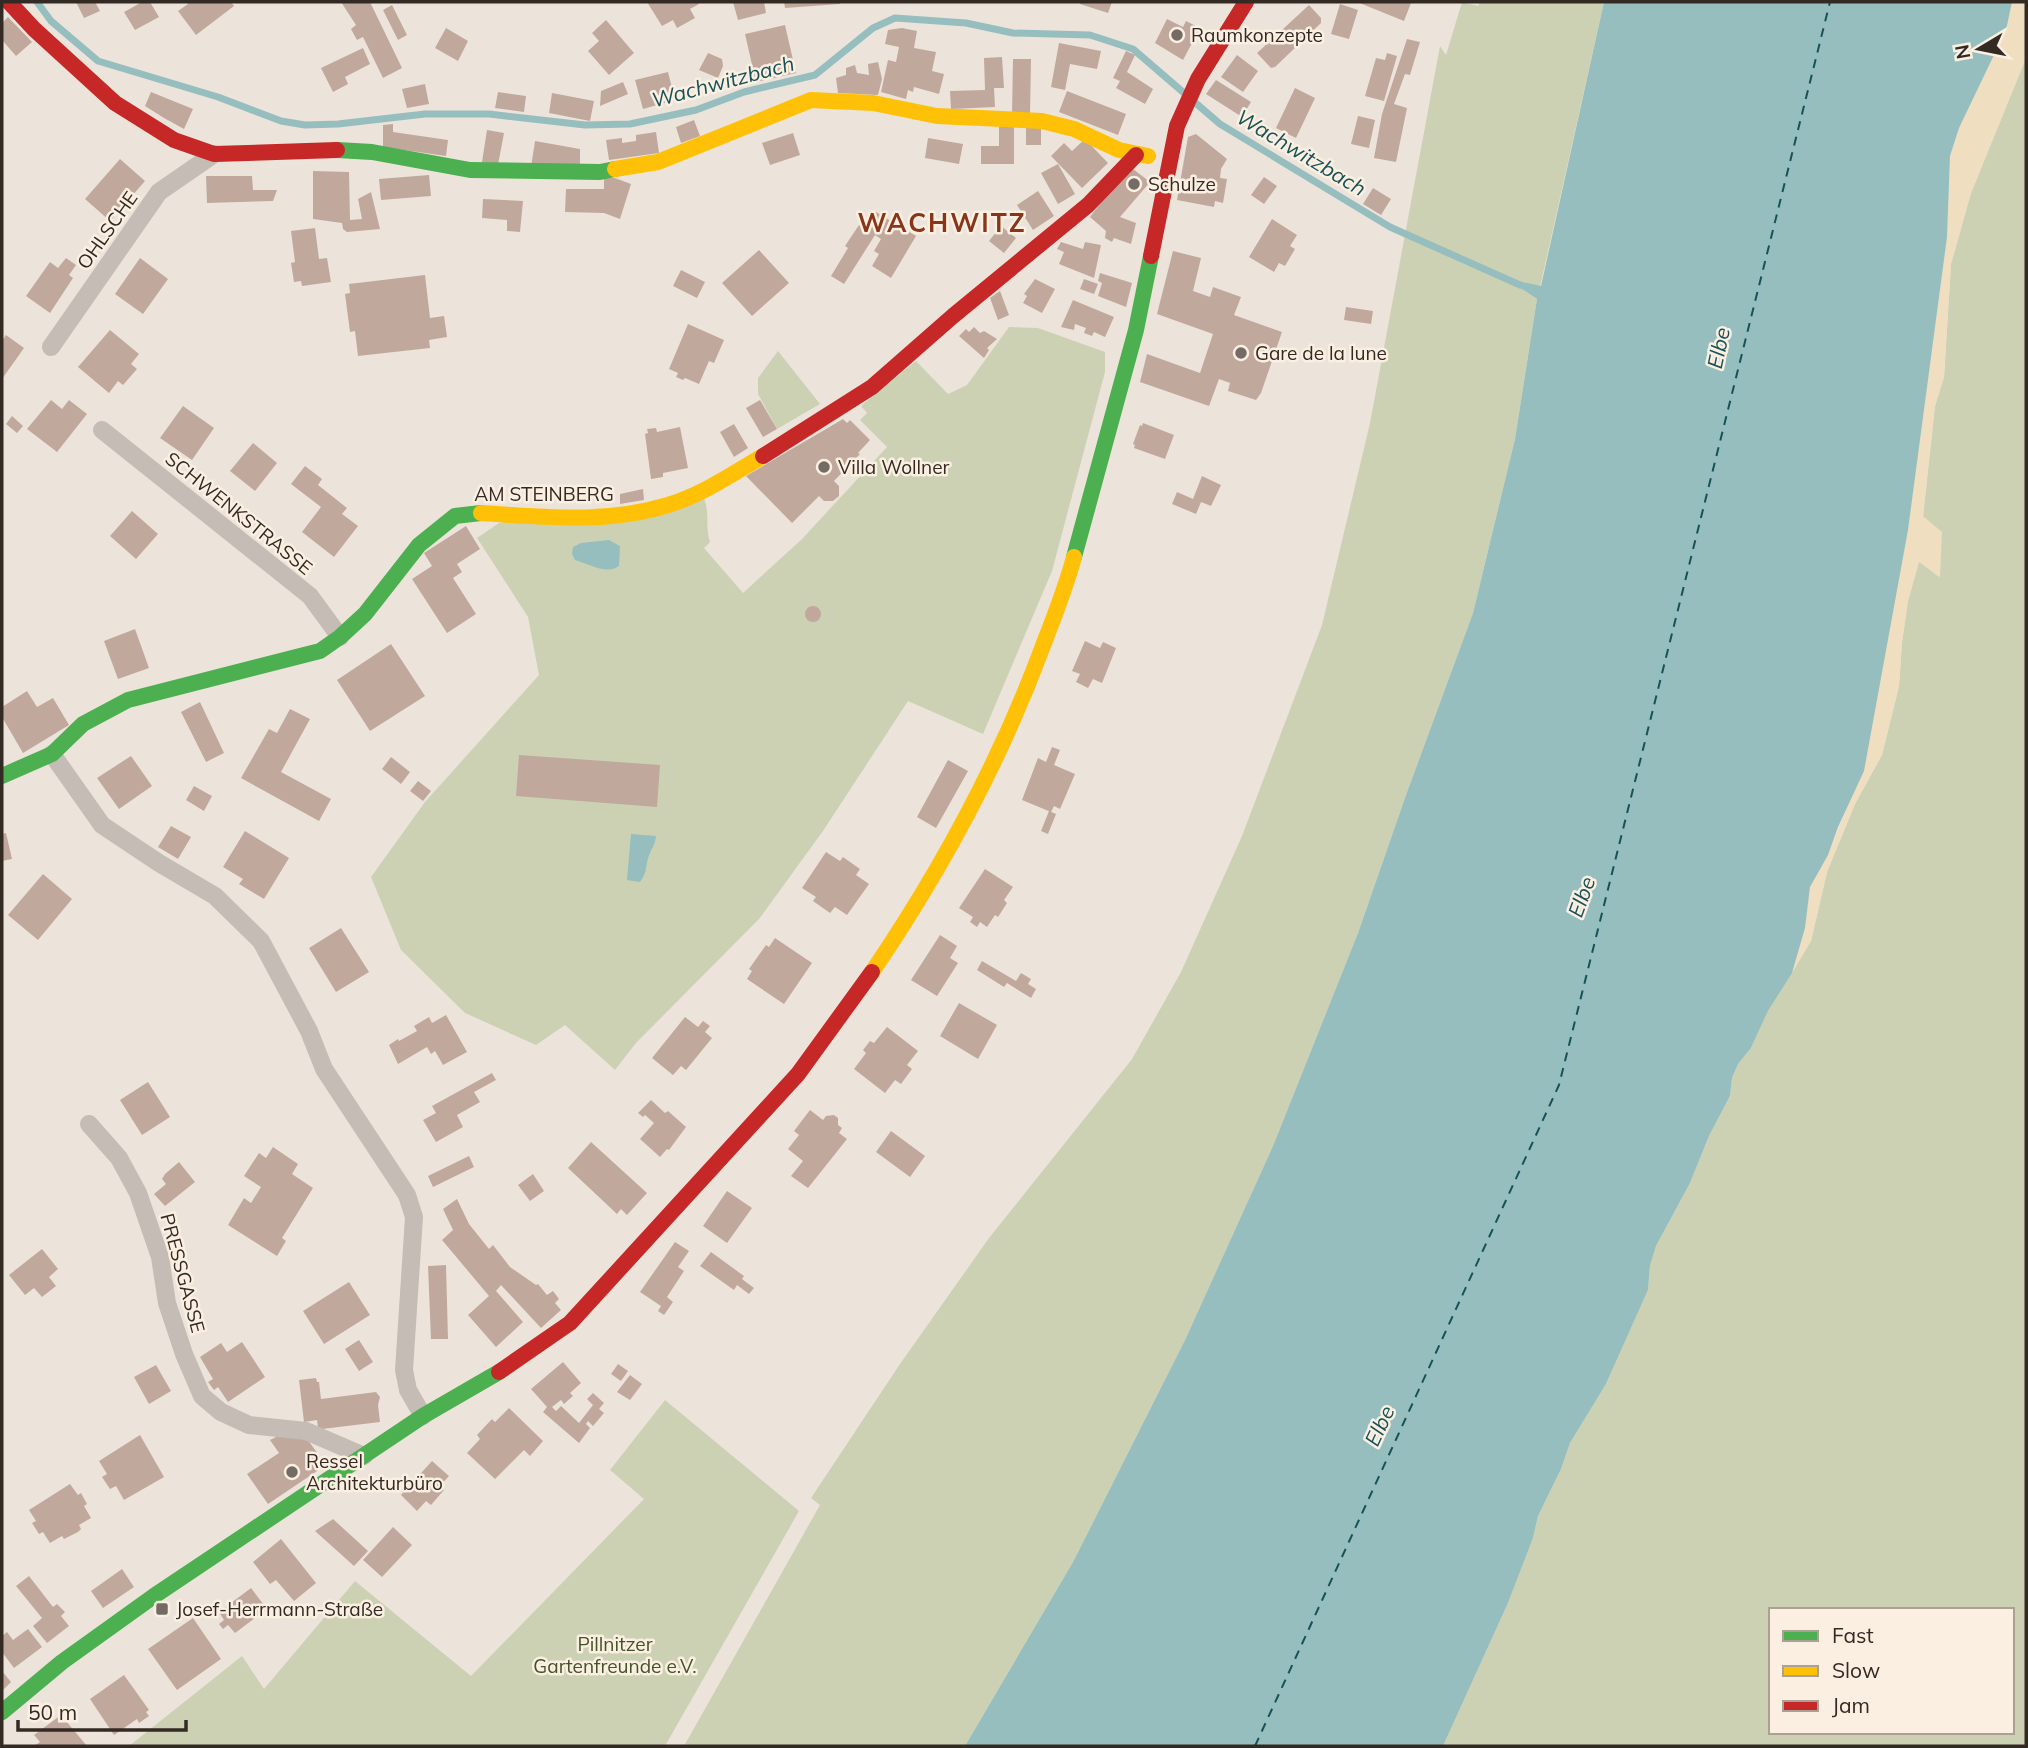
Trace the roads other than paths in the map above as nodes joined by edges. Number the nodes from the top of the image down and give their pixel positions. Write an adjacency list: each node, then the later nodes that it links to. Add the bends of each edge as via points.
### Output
1 (9, 2): 3 (street, via 115,103 173,140)
2 (1246, 2): 5 (street, via 1198,79 1177,126)
3 (214, 154): 4 (street, via 345,150 471,170 600,172 657,162 811,100 873,103 937,116 1041,121 1074,129); 6 (street, OHLSCHE, via 159,192)
4 (1136, 155): 5 (street); 8 (street, AM STEINBERG, via 1088,205 872,387 726,479 669,505 631,514 456,516 419,545 365,614)
5 (1170, 159): 12 (street, via 1136,330 1069,577 1027,689 982,788 913,911 798,1074 570,1322 491,1377)
6 (51, 346)
7 (102, 430): 8 (street, SCHWENKSTRASSE, via 310,596)
8 (340, 637): 9 (street, AM STEINBERG, via 320,651 128,700 83,724)
9 (52, 754): 10 (street, AM STEINBERG); 12 (street, via 102,825 215,896 261,941 324,1069 407,1195 414,1217 404,1370 408,1390)
10 (2, 776)
11 (89, 1124): 13 (street, PRESSGASSE, via 119,1158 138,1193 160,1257 167,1303 202,1396 220,1412 249,1425 306,1430)
12 (423, 1416): 13 (street)
13 (364, 1456): 14 (street, via 154,1596)
14 (2, 1712)

